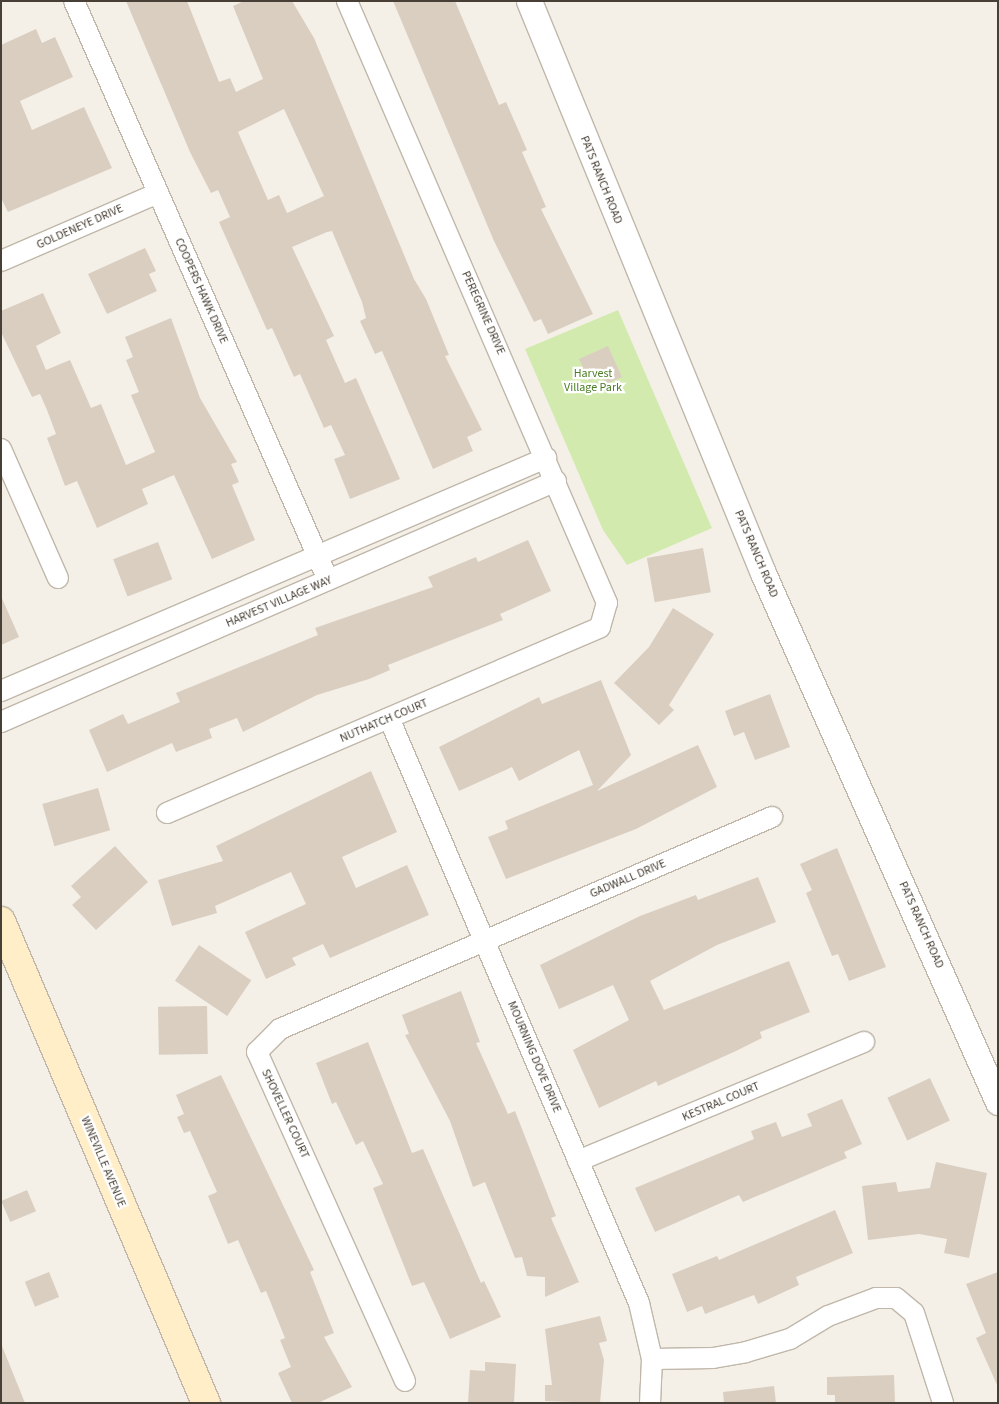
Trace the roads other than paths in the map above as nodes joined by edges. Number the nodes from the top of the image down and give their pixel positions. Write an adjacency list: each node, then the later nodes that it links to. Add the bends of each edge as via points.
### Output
1 (74, 1): 4 (street, COOPERS HAWK DRIVE)
2 (347, 1): 7 (street, PEREGRINE DRIVE)
3 (529, 1): 21 (street, PATS RANCH ROAD, via 763,572)
4 (158, 193): 5 (street, GOLDENEYE DRIVE); 9 (street, COOPERS HAWK DRIVE)
5 (1, 261)
6 (1, 449): 10 (street)
7 (546, 458): 8 (street, PEREGRINE DRIVE); 9 (street)
8 (556, 481): 11 (street, HARVEST VILLAGE WAY); 12 (street, PEREGRINE DRIVE, via 607,603)
9 (318, 556): 11 (street, COOPERS HAWK DRIVE); 13 (street)
10 (58, 578)
11 (328, 580): 15 (street, HARVEST VILLAGE WAY)
12 (600, 627): 14 (street, NUTHATCH COURT)
13 (1, 691)
14 (389, 718): 16 (street, NUTHATCH COURT); 19 (street, MOURNING DOVE DRIVE)
15 (1, 722)
16 (167, 814)
17 (772, 817): 19 (street, GADWALL DRIVE)
18 (1, 921): 25 (main road, WINEVILLE AVENUE)
19 (484, 941): 22 (street, MOURNING DOVE DRIVE); 24 (street, SHOVELLER COURT, via 280,1029 257,1052)
20 (864, 1042): 22 (street, KESTRAL COURT)
21 (998, 1102)
22 (578, 1161): 23 (street, MOURNING DOVE DRIVE, via 639,1303)
23 (652, 1359): 26 (street, MOURNING DOVE DRIVE); 27 (street, via 713,1358 746,1352 790,1339 828,1316 876,1298 896,1298 914,1313)
24 (405, 1381)
25 (206, 1403)
26 (650, 1403)
27 (943, 1403)

